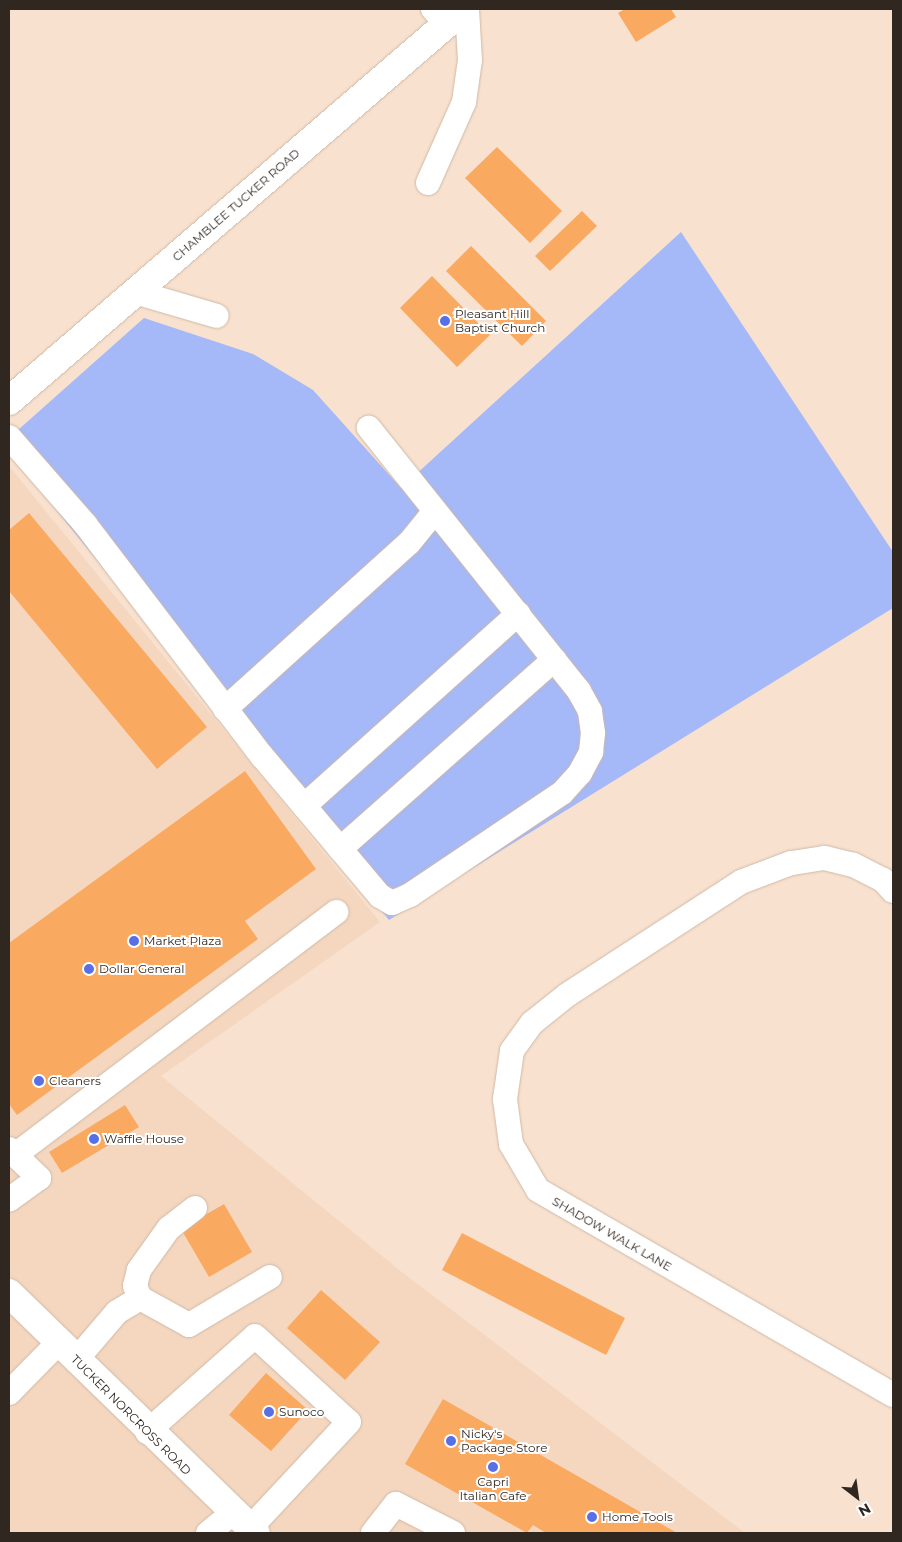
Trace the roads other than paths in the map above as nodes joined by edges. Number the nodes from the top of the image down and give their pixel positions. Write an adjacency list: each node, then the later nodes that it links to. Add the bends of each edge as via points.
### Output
1 (452, 13): 2 (street, via 470,60 464,102); 3 (main road, CHAMBLEE TUCKER ROAD)
2 (428, 183)
3 (135, 292): 4 (street); 5 (main road, CHAMBLEE TUCKER ROAD)
4 (217, 316)
5 (9, 401)
6 (369, 428): 8 (street)
7 (9, 437): 11 (street, via 85,524)
8 (435, 511): 9 (street); 11 (street, via 409,543)
9 (518, 614): 10 (street); 12 (street)
10 (554, 660): 13 (street); 13 (street, via 590,711 593,733 591,752 580,773 562,793 410,895 392,902 380,896)
11 (225, 709): 12 (street)
12 (304, 806): 13 (street)
13 (340, 849)
14 (893, 890): 24 (street, SHADOW WALK LANE, via 883,880 853,865 824,858 791,862 741,882 566,995 532,1023 512,1051 505,1099 511,1144 538,1190)
15 (336, 912): 16 (street)
16 (12, 1152): 17 (street, via 40,1178)
17 (9, 1200)
18 (195, 1208): 21 (street, via 170,1228 138,1270 135,1286)
19 (270, 1277): 21 (street, via 189,1325)
20 (9, 1293): 22 (main road, TUCKER NORCROSS ROAD)
21 (140, 1298): 22 (street)
22 (67, 1352): 23 (street); 25 (main road, TUCKER NORCROSS ROAD)
23 (9, 1393)
24 (893, 1395)
25 (147, 1432): 26 (main road, TUCKER NORCROSS ROAD); 26 (street, via 255,1336 349,1422)
26 (246, 1525): 27 (street)
27 (208, 1533)
28 (373, 1533): 29 (street, via 396,1504)
29 (453, 1533)

